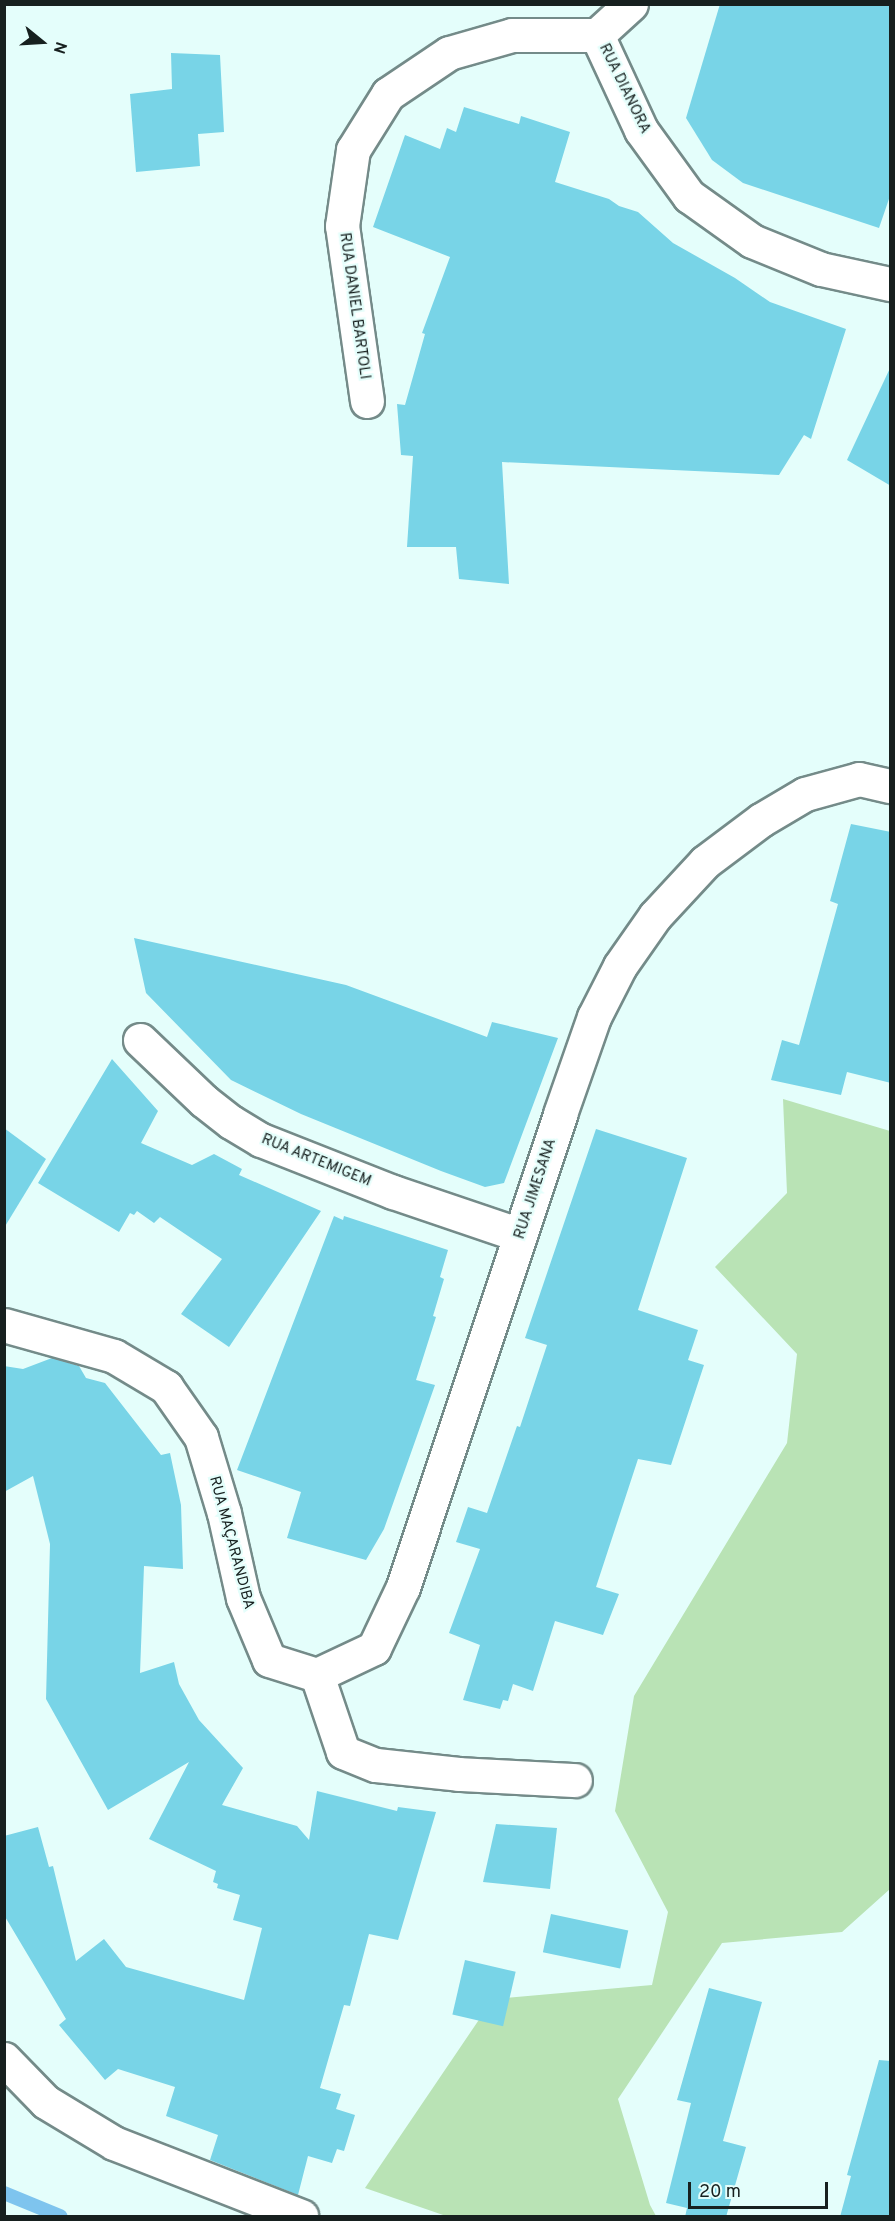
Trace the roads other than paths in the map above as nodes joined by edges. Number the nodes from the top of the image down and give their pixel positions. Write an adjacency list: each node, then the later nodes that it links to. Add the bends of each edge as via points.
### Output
1 (630, 4): 2 (street)
2 (597, 35): 3 (street, RUA DIANORA, via 641,130 690,196 752,241 820,269); 4 (street, RUA DANIEL BARTOLI, via 512,35 449,53 388,94 353,150 342,226)
3 (891, 284)
4 (367, 401)
5 (891, 786): 7 (street, RUA JIMESANA, via 859,779 805,794 760,820 705,862 655,915 620,966 594,1017)
6 (140, 1040): 7 (street, RUA ARTEMIGEM, via 204,1101 261,1140)
7 (520, 1236): 9 (street, RUA JIMESANA, via 404,1587 374,1648)
8 (4, 1325): 9 (street, RUA MAÇARANDIBA, via 114,1356 166,1387 201,1437 224,1513 243,1598 269,1660)
9 (317, 1675): 10 (street, via 343,1752 376,1765)
10 (575, 1780)
11 (4, 2059): 12 (street, via 46,2102 114,2143)
12 (301, 2217)

